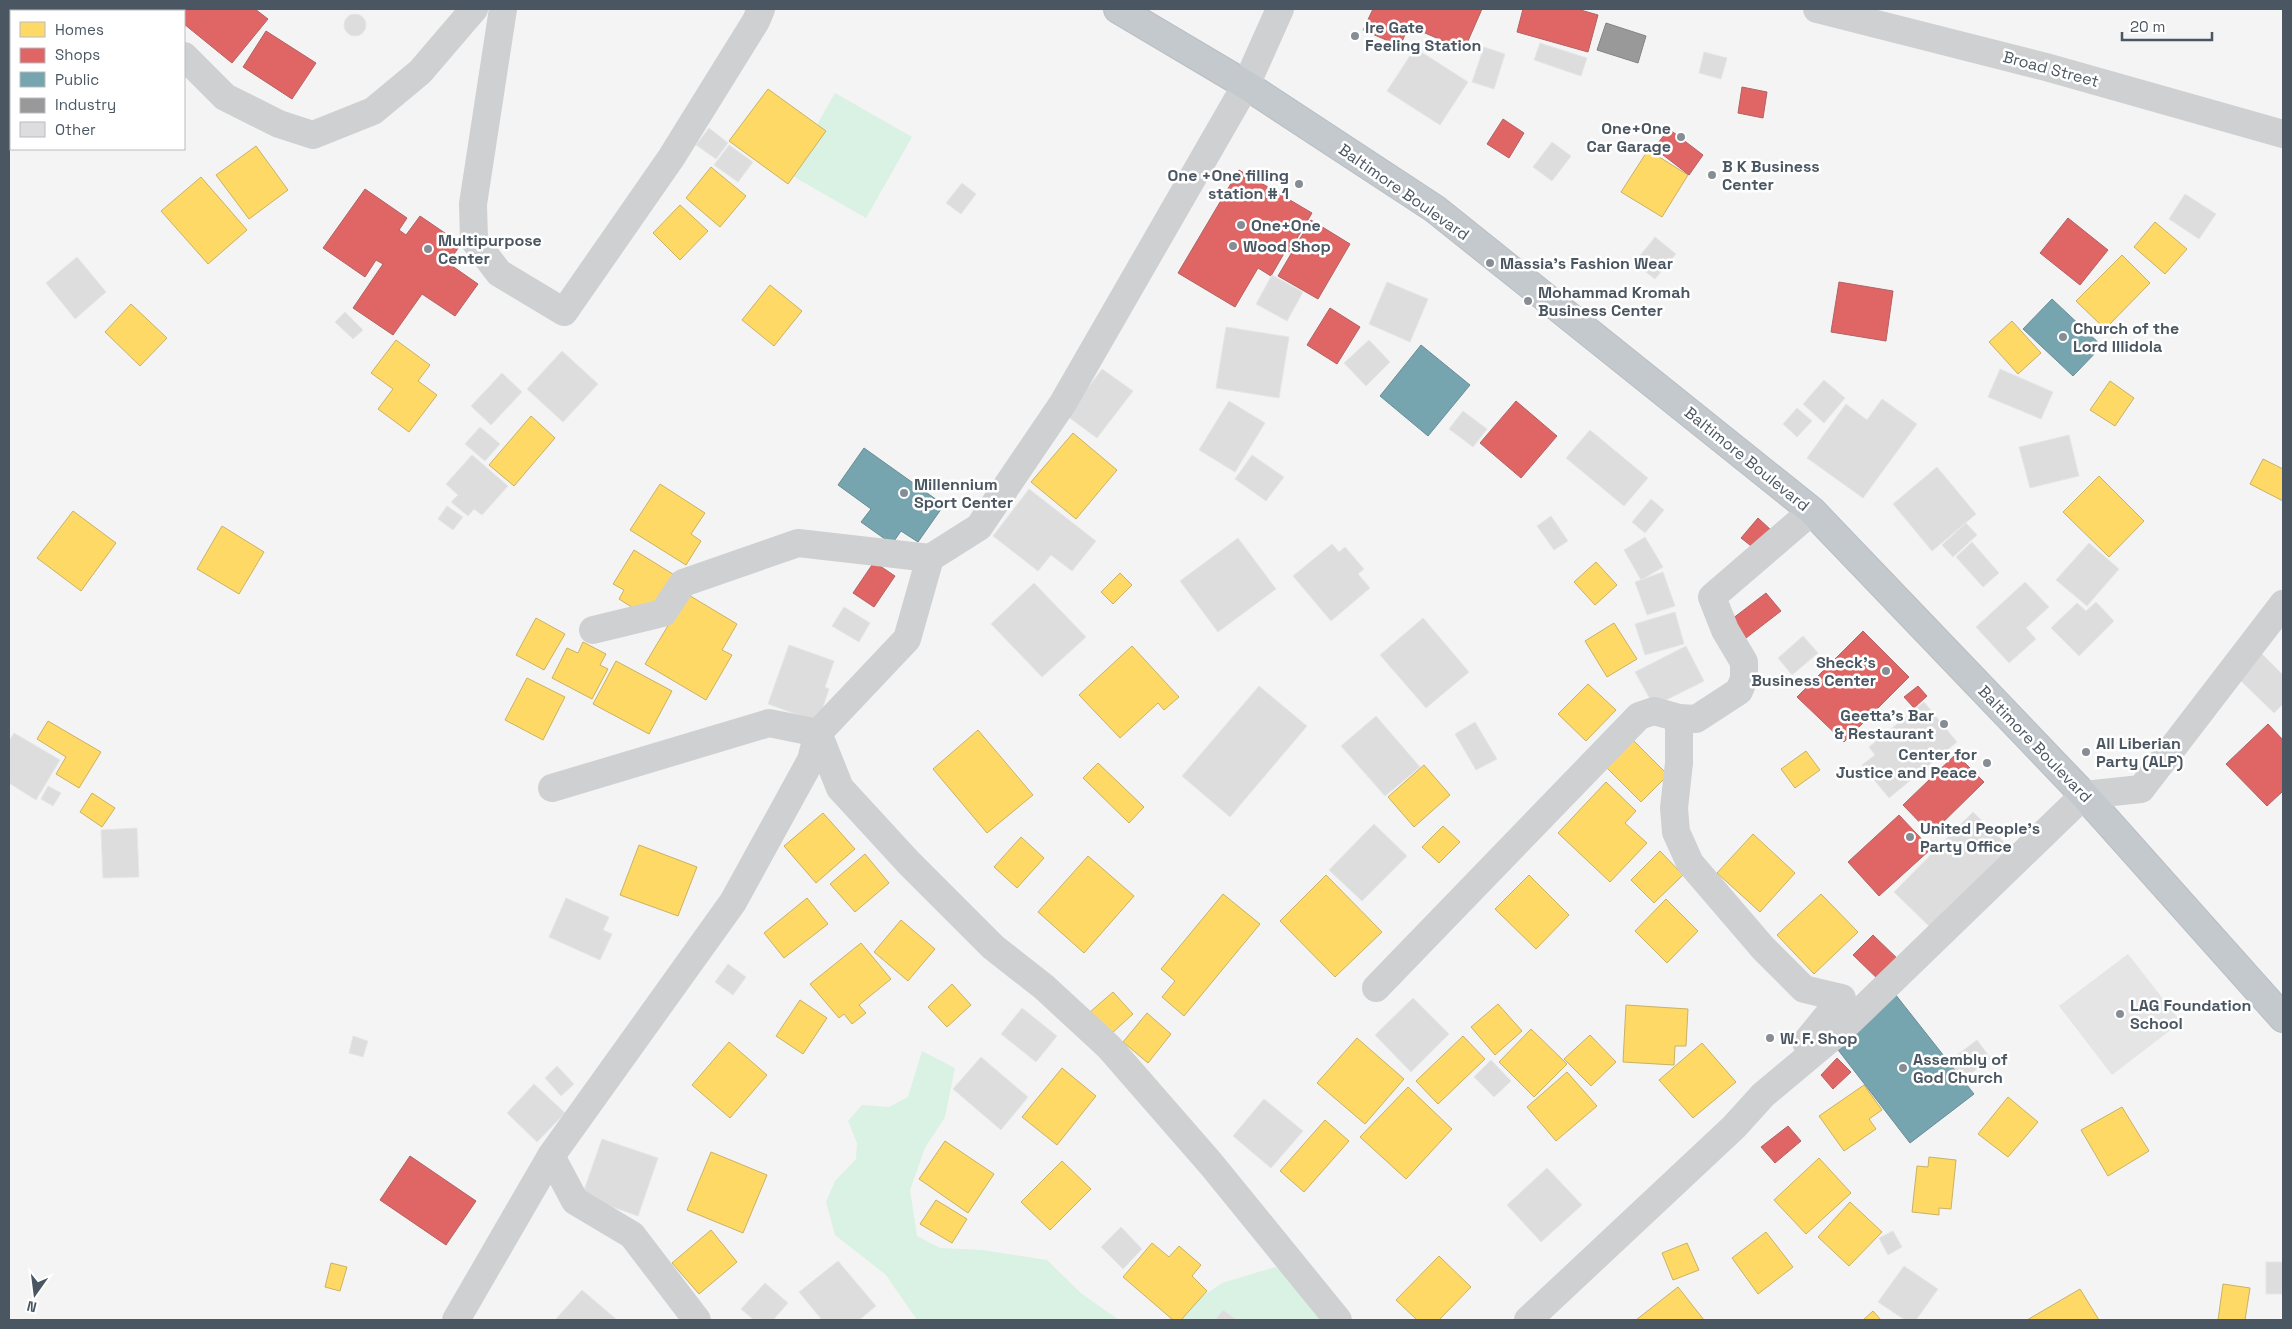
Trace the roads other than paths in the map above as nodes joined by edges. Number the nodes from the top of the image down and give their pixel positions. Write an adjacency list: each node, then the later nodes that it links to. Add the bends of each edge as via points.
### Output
1 (474, 9): 7 (street, via 420,72 373,111 313,135 279,124 225,98)
2 (504, 9): 3 (street, via 472,204 474,240 500,273 564,312 671,158)
3 (761, 9)
4 (1118, 9): 8 (highway, Baltimore Boulevard)
5 (1280, 9): 8 (street)
6 (1817, 9): 9 (street, Broad Street, via 2046,67)
7 (185, 57)
8 (1246, 85): 10 (highway, Baltimore Boulevard, via 1435,209); 11 (street, via 1063,404 979,527)
9 (2283, 134)
10 (1812, 511): 14 (street, via 1712,597 1725,630 1744,662 1744,679 1739,691 1696,719); 17 (highway, Baltimore Boulevard)
11 (930, 558): 13 (street, via 798,543 683,583 663,613); 15 (street, via 907,639)
12 (2283, 604): 17 (street, via 2141,789)
13 (593, 630)
14 (1679, 718): 18 (street, via 1654,710 1639,716); 20 (street, via 1674,808 1676,832 1690,863 1763,948 1804,989 1842,998)
15 (818, 733): 16 (street, via 769,722); 21 (street, via 811,760 733,902); 24 (street, via 840,788 993,948 1044,987 1109,1047 1211,1164)
16 (552, 788)
17 (2084, 795): 19 (highway, Baltimore Boulevard); 20 (street, via 1842,1028)
18 (1376, 988)
19 (2283, 1018)
20 (1763, 1095): 25 (street, via 1713,1148)
21 (551, 1156): 22 (street); 23 (street, via 576,1201 632,1235)
22 (456, 1320)
23 (697, 1320)
24 (1338, 1320)
25 (1528, 1320)

